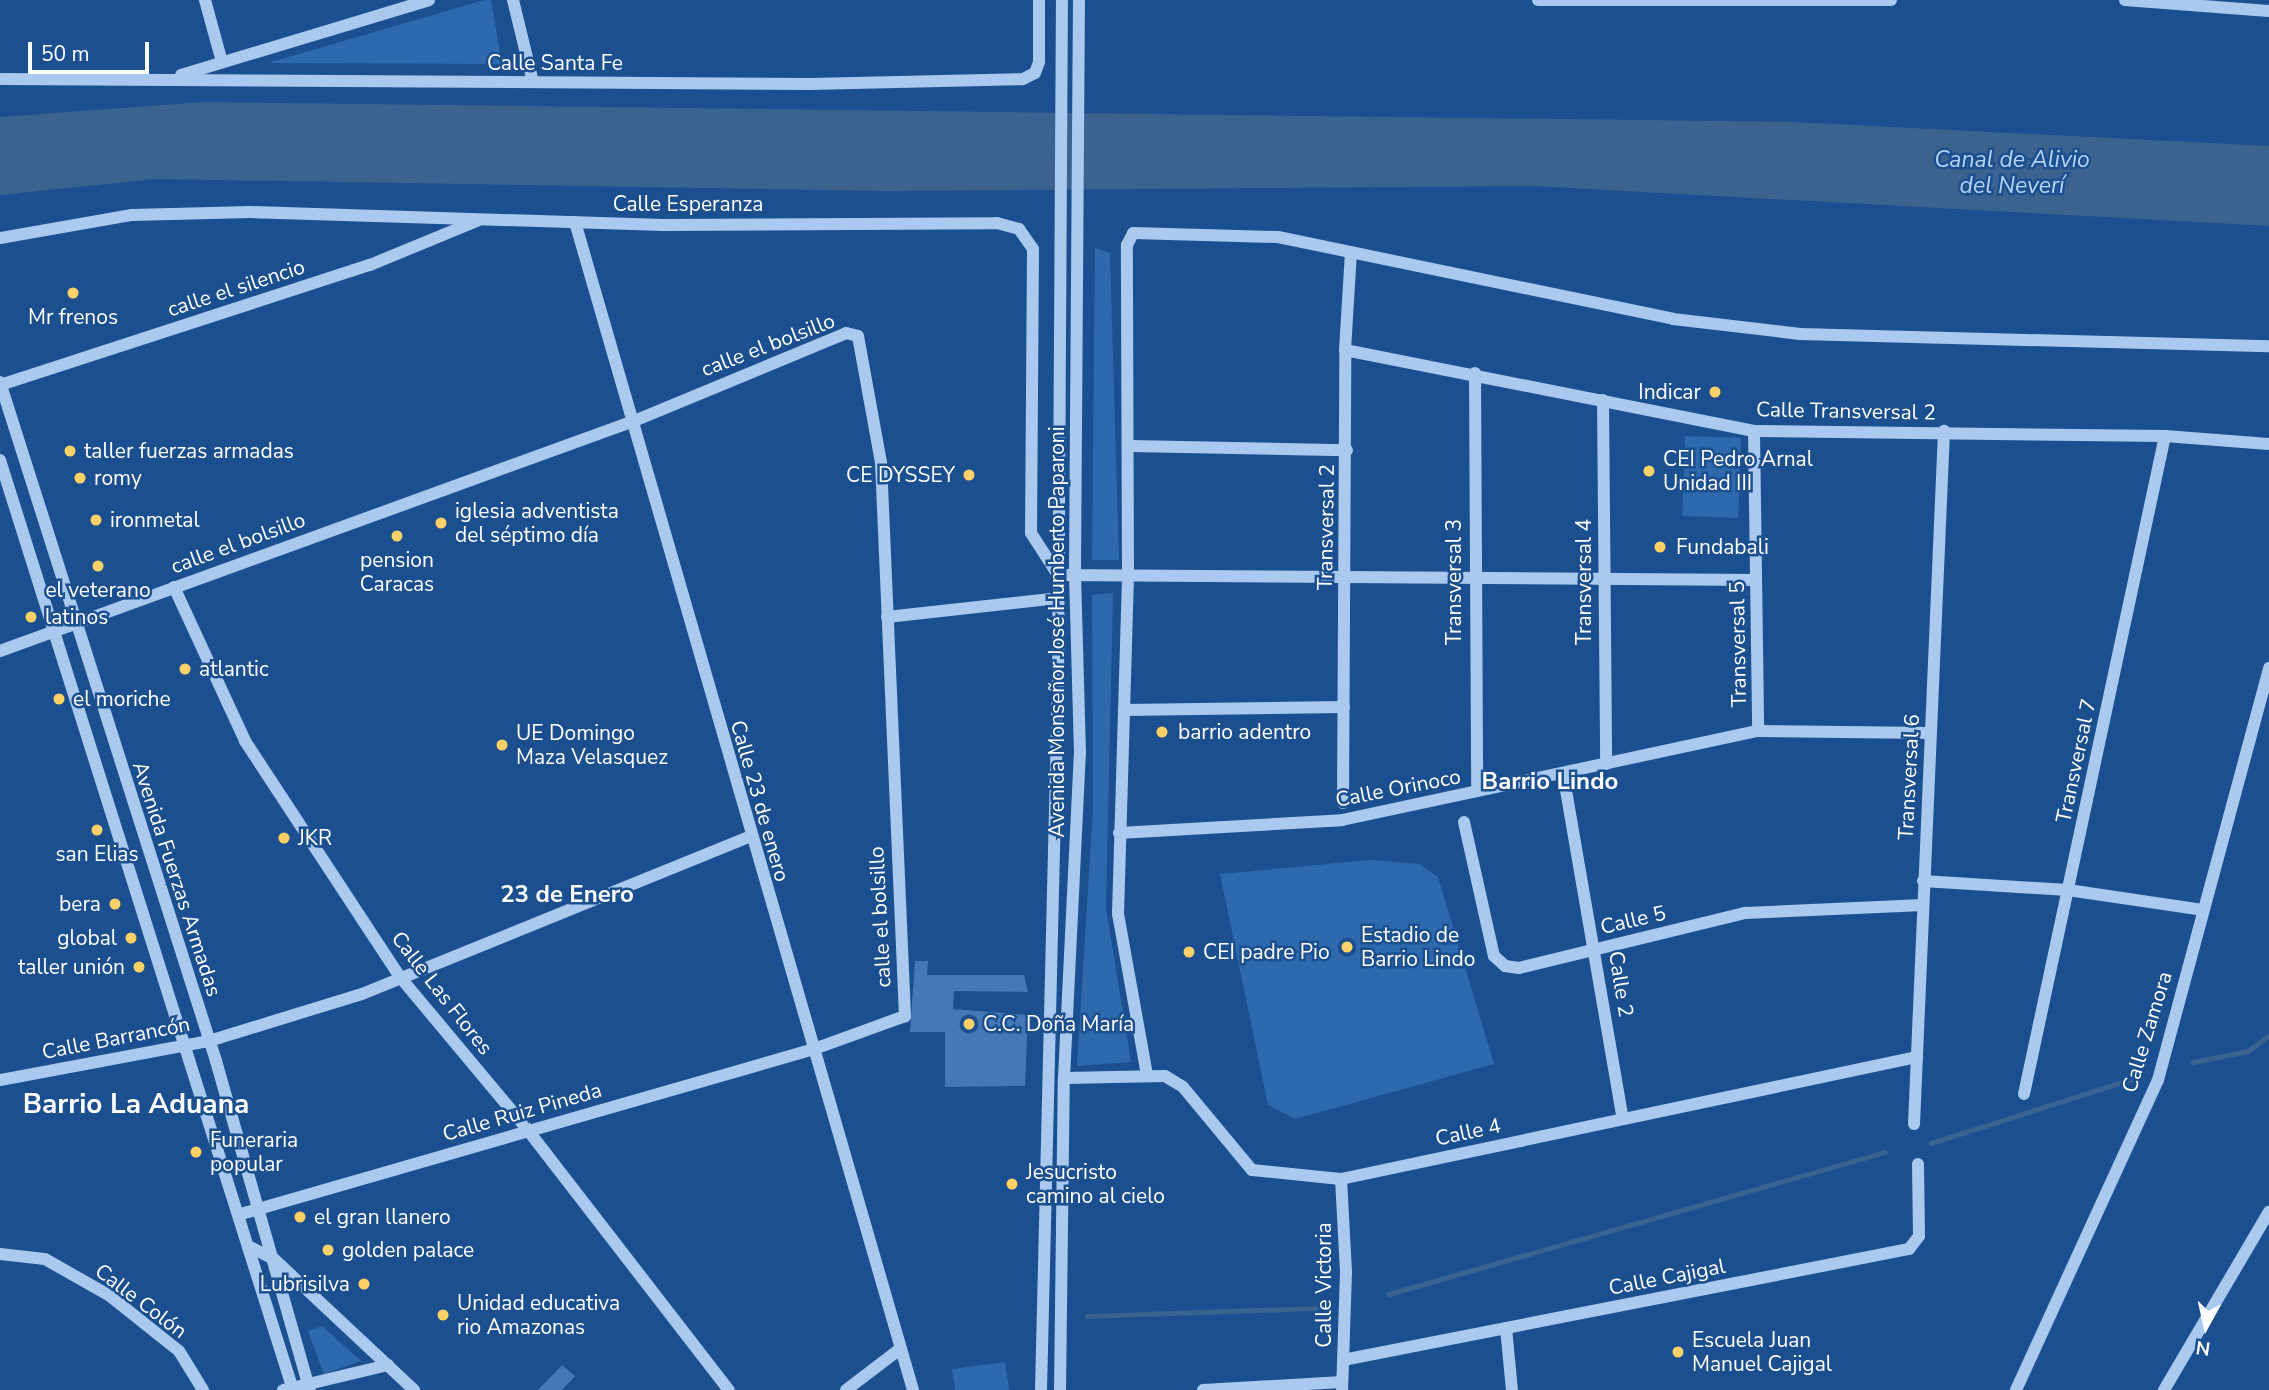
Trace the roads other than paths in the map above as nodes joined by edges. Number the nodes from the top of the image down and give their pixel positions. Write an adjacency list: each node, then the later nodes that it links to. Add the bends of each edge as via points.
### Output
1 (205, 0): 11 (street)
2 (429, 0): 11 (street)
3 (513, 0): 14 (street)
4 (1039, 0): 14 (street, Calle Santa Fe, via 1039,62 1035,73 1023,79 810,85)
5 (1062, 0): 32 (street, Avenida Monseñor José Humberto Paparoni)
6 (1079, 0): 33 (street, Avenida Monseñor José Humberto Paparoni)
7 (1538, 0): 8 (street)
8 (1891, 0)
9 (2125, 0): 10 (street)
10 (2269, 11)
11 (222, 62): 12 (street)
12 (177, 77): 13 (street, Calle Santa Fe); 14 (street, Calle Santa Fe)
13 (0, 79)
14 (533, 82)
15 (480, 219): 16 (street, Calle Esperanza); 17 (street, Calle Esperanza, via 250,212 132,215); 22 (street, calle el silencio, via 370,265)
16 (575, 222): 24 (street, Calle 23 de enero); 32 (street, Calle Esperanza, via 997,223 1019,229 1033,249 1031,533)
17 (0, 238)
18 (1351, 253): 19 (street, via 1673,319 1800,334); 20 (street, Transversal 2); 29 (street, via 1278,237 1133,233 1127,245)
19 (2269, 346)
20 (1345, 350): 21 (street, Calle Transversal 2); 30 (street, Transversal 2)
21 (1475, 373): 23 (street, Calle Transversal 2); 36 (street, Transversal 3)
22 (0, 384): 42 (street, Avenida Fuerzas Armadas)
23 (1604, 400): 25 (street, Calle Transversal 2); 37 (street, Transversal 4)
24 (634, 421): 39 (street, calle el bolsillo); 41 (street, calle el bolsillo, via 846,334 858,336 881,462); 57 (street, Calle 23 de enero)
25 (1754, 431): 26 (street, Calle Transversal 2); 38 (street, Transversal 5)
26 (1944, 431): 27 (street, Calle Transversal 2); 50 (street, Transversal 6)
27 (2165, 436): 28 (street, Calle Transversal 2); 59 (street, Transversal 7)
28 (2269, 444)
29 (1130, 446): 30 (street); 34 (street)
30 (1347, 450): 35 (street, Transversal 2)
31 (0, 460): 43 (street, Avenida Fuerzas Armadas)
32 (1058, 575): 33 (street); 40 (street, Avenida Monseñor José Humberto Paparoni)
33 (1076, 576): 34 (street); 69 (street, Avenida Monseñor José Humberto Paparoni, via 1079,787)
34 (1128, 577): 35 (street); 48 (street)
35 (1344, 578): 36 (street); 47 (street, Transversal 2)
36 (1472, 579): 37 (street); 53 (street, Transversal 3)
37 (1604, 580): 38 (street); 51 (street, Transversal 4)
38 (1756, 580): 49 (street, Transversal 5)
39 (174, 587): 42 (street, calle el bolsillo); 63 (street, Calle Las Flores, via 245,741)
40 (1058, 598): 41 (street); 96 (street, Avenida Monseñor José Humberto Paparoni)
41 (887, 618): 66 (street, calle el bolsillo, via 905,1016)
42 (76, 627): 43 (street, calle el bolsillo); 64 (street, Avenida Fuerzas Armadas)
43 (57, 633): 44 (street, calle el bolsillo); 65 (street, Avenida Fuerzas Armadas)
44 (0, 652)
45 (2269, 668): 46 (street, Calle Zamora)
46 (2265, 696): 61 (street, Calle Zamora)
47 (1344, 707): 48 (street); 54 (street, Transversal 2)
48 (1124, 710): 56 (street)
49 (1758, 731): 50 (street, Calle Orinoco); 51 (street, Calle Orinoco)
50 (1930, 733): 58 (street, Transversal 6)
51 (1606, 764): 52 (street, Calle Orinoco)
52 (1563, 773): 53 (street, Calle Orinoco); 62 (street, Calle 2)
53 (1477, 791): 56 (street, Calle Orinoco, via 1342,820)
54 (1343, 803)
55 (1464, 822): 62 (street, Calle 5, via 1494,956 1505,966 1519,968)
56 (1119, 834): 68 (street, via 1118,914)
57 (749, 837): 63 (street, Calle Barrancón); 66 (street, Calle 23 de enero)
58 (1923, 881): 59 (street); 60 (street, Transversal 6)
59 (2068, 890): 61 (street); 71 (street, Transversal 7)
60 (1923, 905): 62 (street, Calle 5, via 1745,913); 67 (street, Transversal 6)
61 (2203, 910): 90 (street, Calle Zamora, via 2158,1080)
62 (1595, 949): 72 (street, Calle 2)
63 (401, 977): 64 (street, Calle Barrancón); 74 (street, Calle Las Flores)
64 (209, 1041): 65 (street, Calle Barrancón); 77 (street, Avenida Fuerzas Armadas)
65 (188, 1043): 70 (street, Calle Barrancón); 79 (street, Avenida Fuerzas Armadas)
66 (814, 1049): 74 (street, Calle Ruiz Pineda); 84 (street, Calle 23 de enero)
67 (1917, 1057): 72 (street, Calle 4); 73 (street, Transversal 6)
68 (1147, 1075): 69 (street, Calle 4); 76 (street, Calle 4, via 1176,1080 1252,1170)
69 (1064, 1078): 97 (street, Avenida Monseñor José Humberto Paparoni)
70 (0, 1080)
71 (2024, 1094)
72 (1623, 1119): 76 (street, Calle 4)
73 (1914, 1124)
74 (527, 1129): 77 (street, Calle Ruiz Pineda); 93 (street, Calle Las Flores)
75 (1918, 1164): 83 (street, Calle Cajigal, via 1919,1236 1909,1249)
76 (1341, 1179): 85 (street, Calle Victoria)
77 (261, 1211): 79 (street, Calle Ruiz Pineda); 82 (street, Avenida Fuerzas Armadas)
78 (2269, 1212): 100 (street)
79 (241, 1214): 80 (street, Avenida Fuerzas Armadas)
80 (250, 1247): 82 (street); 89 (street, Avenida Fuerzas Armadas)
81 (0, 1254): 91 (street, Calle Colón, via 45,1259 110,1297 178,1351)
82 (274, 1259): 86 (street); 88 (street, Avenida Fuerzas Armadas)
83 (1506, 1328): 85 (street, Calle Cajigal); 99 (street)
84 (900, 1349): 94 (street); 95 (street, Calle 23 de enero)
85 (1343, 1360): 87 (street, Calle Victoria)
86 (388, 1366): 88 (street); 92 (street)
87 (1342, 1386): 98 (street)
88 (309, 1388): 89 (street)
89 (290, 1389)
90 (2018, 1389)
91 (203, 1390)
92 (414, 1390)
93 (729, 1390)
94 (846, 1390)
95 (913, 1390)
96 (1041, 1390)
97 (1060, 1390)
98 (1203, 1390)
99 (1512, 1390)
100 (2164, 1390)

